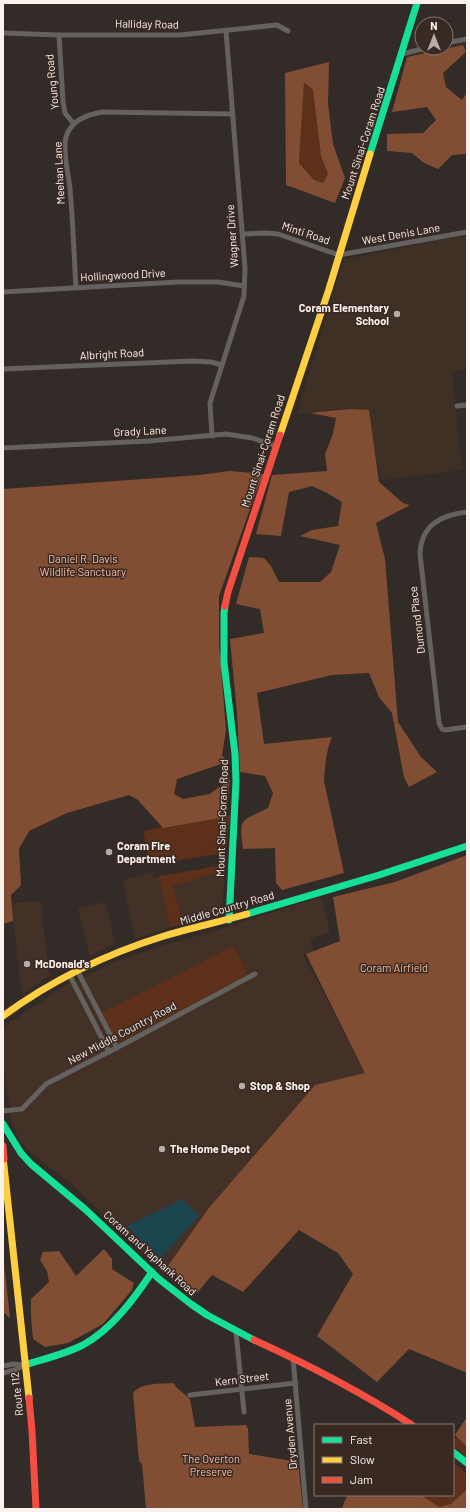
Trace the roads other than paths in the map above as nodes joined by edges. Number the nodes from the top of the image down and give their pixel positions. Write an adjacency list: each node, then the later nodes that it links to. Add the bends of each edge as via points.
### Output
1 (417, 3): 9 (main road, Mount Sinai-Coram Road)
2 (226, 31): 3 (street, Halliday Road, via 277,25); 5 (street, Halliday Road, via 157,36); 10 (street, Wagner Drive)
3 (288, 31)
4 (3, 32): 5 (street, Halliday Road)
5 (59, 34): 11 (street, Young Road, via 63,102 65,113)
6 (467, 39): 7 (street)
7 (454, 41)
8 (414, 51): 9 (street)
9 (402, 54): 14 (main road, Mount Sinai-Coram Road)
10 (233, 114): 11 (street, via 102,112); 13 (street, Wagner Drive)
11 (74, 124): 16 (street, Meehan Lane, via 66,137 66,147)
12 (467, 232): 14 (street, West Denis Lane)
13 (242, 234): 14 (street, Minti Road, via 278,234); 15 (street, Wagner Drive)
14 (339, 254): 23 (main road, Mount Sinai-Coram Road)
15 (244, 286): 16 (street, Hollingwood Drive, via 218,282 178,282); 18 (street, Wagner Drive, via 243,300)
16 (76, 288): 17 (street, Hollingwood Drive)
17 (3, 292)
18 (222, 365): 19 (street, Albright Road, via 192,361); 22 (street, Wagner Drive, via 210,403)
19 (3, 369)
20 (467, 405): 21 (street)
21 (457, 406)
22 (212, 436): 23 (street, Grady Lane, via 239,435); 24 (street, Grady Lane)
23 (276, 446): 28 (main road, Mount Sinai-Coram Road, via 228,592 224,613 224,663 236,781)
24 (3, 448)
25 (467, 512): 26 (street, Dumond Place, via 445,516 435,522 428,529 420,546 439,723 445,730)
26 (467, 727)
27 (467, 846): 28 (main road, Middle Country Road)
28 (228, 920): 29 (main road, Middle Country Road, via 141,944)
29 (77, 970): 30 (main road, Middle Country Road); 35 (street)
30 (69, 974): 32 (main road, Middle Country Road); 36 (street)
31 (255, 974): 35 (street, New Middle Country Road)
32 (16, 1006): 33 (main road); 34 (main road, Middle Country Road)
33 (3, 1008)
34 (3, 1016)
35 (117, 1048): 36 (street, New Middle Country Road)
36 (109, 1052): 37 (street, New Middle Country Road, via 46,1084 22,1109)
37 (3, 1111)
38 (3, 1124): 41 (main road, Coram and Yaphank Road, via 25,1157)
39 (3, 1146): 40 (main road, Route 112)
40 (4, 1158): 44 (main road, Route 112)
41 (152, 1272): 42 (main road, Coram and Yaphank Road, via 182,1298); 44 (main road, via 117,1318 90,1340 60,1354)
42 (236, 1332): 43 (main road, Coram and Yaphank Road); 48 (street)
43 (293, 1358): 47 (street, Dryden Avenue); 51 (main road, Coram and Yaphank Road, via 368,1397)
44 (25, 1365): 45 (street); 46 (street); 54 (main road, Route 112)
45 (3, 1366)
46 (3, 1373)
47 (296, 1383): 48 (street, Kern Street); 55 (street, Dryden Avenue)
48 (242, 1390): 49 (street, Kern Street); 50 (street)
49 (190, 1395)
50 (244, 1412)
51 (410, 1424)
52 (454, 1453): 53 (main road)
53 (467, 1463)
54 (36, 1509)
55 (306, 1509)

